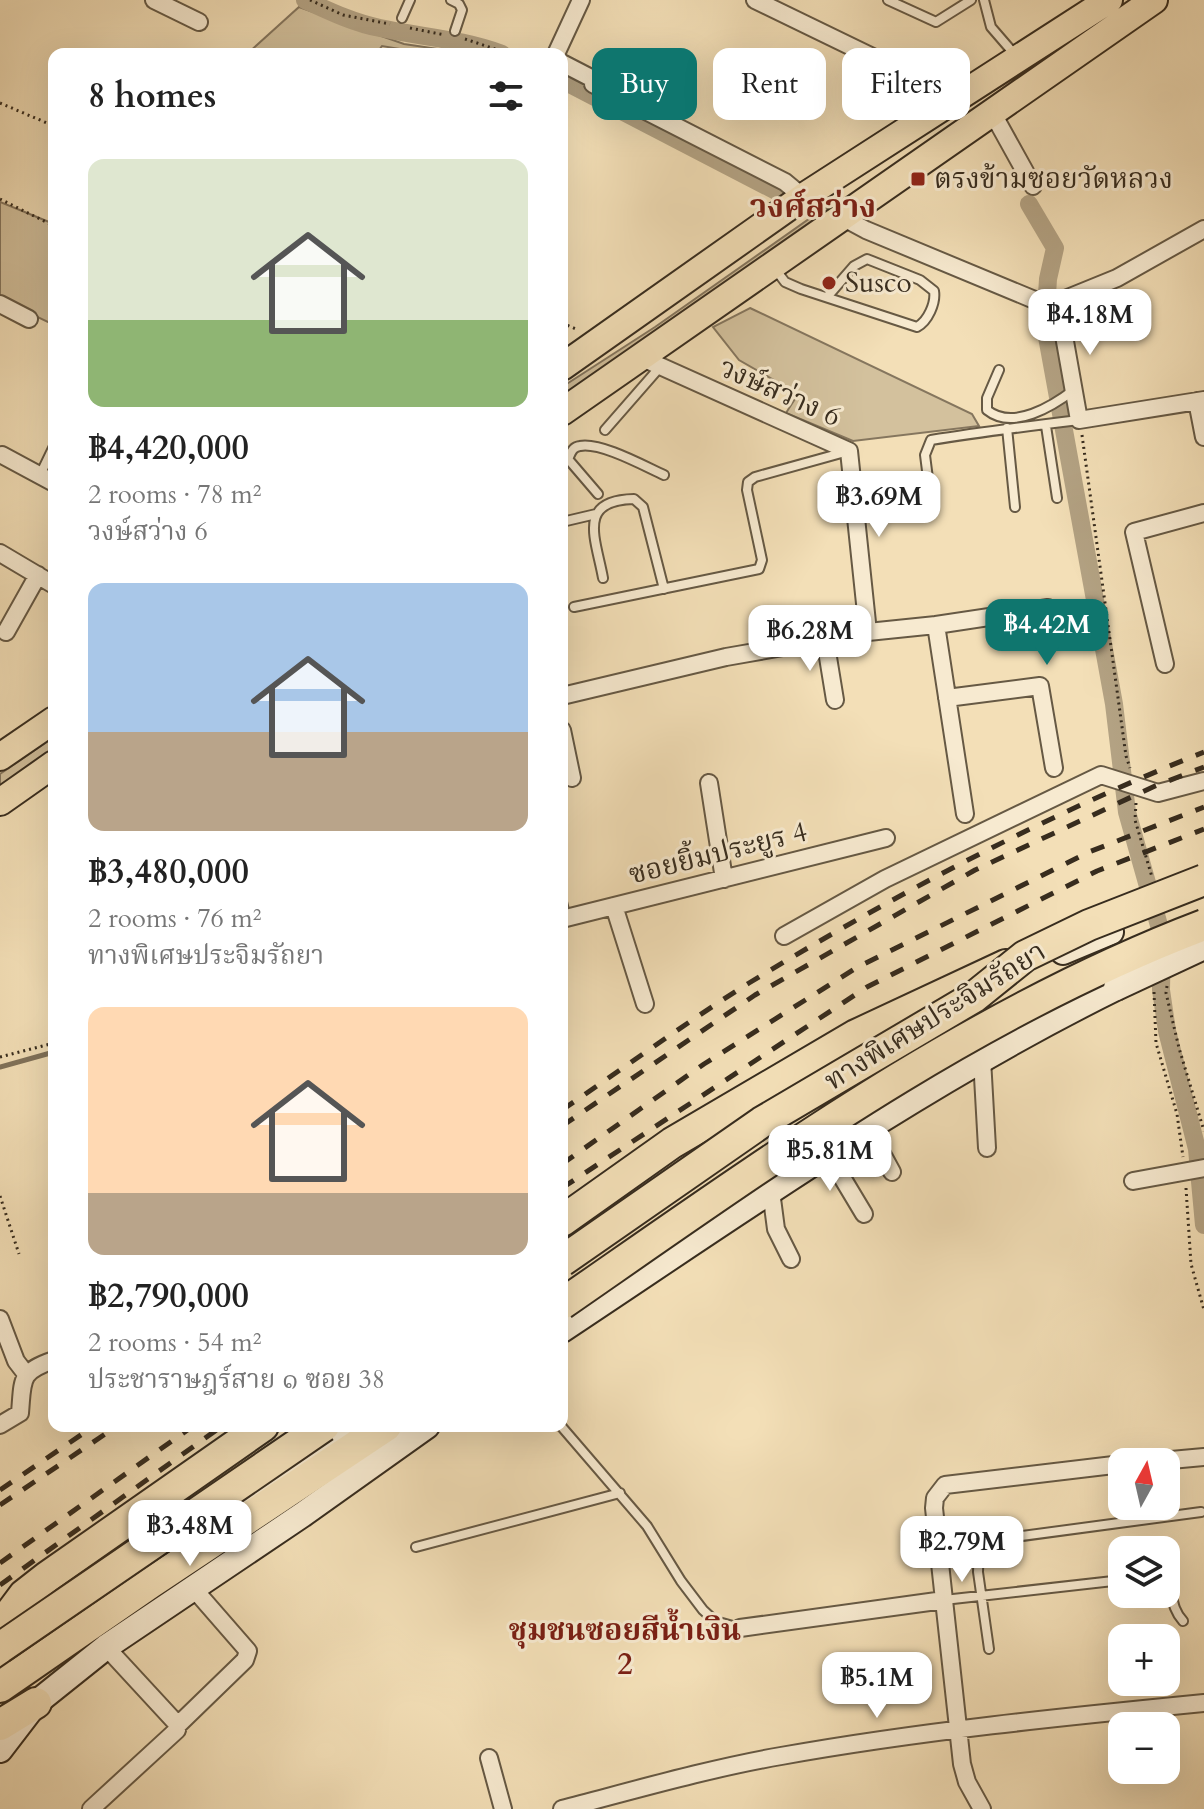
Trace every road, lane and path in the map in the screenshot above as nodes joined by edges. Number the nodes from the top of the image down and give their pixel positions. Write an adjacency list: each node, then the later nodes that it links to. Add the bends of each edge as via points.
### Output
1 (154, 0): 12 (street)
2 (410, 0): 13 (lane)
3 (451, 0): 14 (lane, via 462,10)
4 (581, 0): 15 (street)
5 (755, 0): 16 (street)
6 (888, 0): 7 (lane, via 936,22)
7 (971, 0)
8 (984, 0): 17 (lane, via 991,27)
9 (1082, 0): 17 (main road)
10 (1109, 0): 20 (main road)
11 (1154, 0): 22 (main road)
12 (192, 12)
13 (402, 18)
14 (455, 31)
15 (559, 48)
16 (858, 48)
17 (1010, 49): 19 (main road)
18 (568, 66): 26 (street, via 588,74 593,84 785,182)
19 (970, 85)
20 (970, 88)
21 (0, 103): 24 (path)
22 (992, 112): 25 (street); 28 (main road)
23 (921, 120): 26 (main road)
24 (48, 123)
25 (1033, 186)
26 (803, 197): 37 (main road)
27 (0, 199): 29 (path)
28 (840, 216): 31 (main road); 33 (street)
29 (48, 223)
30 (1204, 229): 33 (street, via 1117,278)
31 (772, 264): 32 (lane, via 785,282); 36 (main road)
32 (827, 297): 32 (lane, via 867,259 920,280 934,291 935,299 917,327)
33 (1049, 301): 39 (street)
34 (0, 304): 35 (street)
35 (29, 319)
36 (650, 362): 41 (main road); 45 (lane); 47 (street, วงษ์สว่าง 6)
37 (568, 363)
38 (999, 370): 39 (lane, via 987,398 987,410 995,416 1025,417)
39 (1070, 393): 42 (street)
40 (1200, 400): 42 (street); 46 (street)
41 (568, 409)
42 (1068, 421): 43 (lane); 83 (path)
43 (1046, 426): 44 (lane); 54 (lane)
44 (1007, 428): 55 (lane); 56 (lane, via 931,440 925,455)
45 (605, 430)
46 (1204, 437)
47 (849, 451): 64 (lane, via 748,482 762,560 759,569); 69 (street, วงษ์สว่าง 6)
48 (568, 452): 51 (lane, via 580,445 593,447)
49 (2, 455): 52 (street)
50 (568, 460): 53 (lane)
51 (664, 475)
52 (47, 479)
53 (598, 494)
54 (1057, 498)
55 (1015, 507)
56 (932, 510)
57 (1204, 513): 71 (street, via 1134,532)
58 (596, 514): 59 (lane); 62 (lane, via 593,524); 64 (lane, via 615,500 634,499 643,507)
59 (568, 521)
60 (0, 553): 61 (street)
61 (38, 575): 63 (street); 68 (street)
62 (603, 578)
63 (48, 581)
64 (664, 589): 65 (lane)
65 (574, 607)
66 (1048, 608): 67 (street)
67 (936, 625): 69 (street); 73 (street)
68 (6, 632)
69 (868, 632): 70 (street)
70 (825, 639): 72 (street); 74 (street)
71 (1165, 664)
72 (568, 695)
73 (947, 698): 79 (street, via 1040,686); 85 (street)
74 (835, 700)
75 (48, 724): 76 (main road)
76 (0, 757)
77 (568, 759): 80 (street)
78 (48, 768): 84 (main road)
79 (1054, 768)
80 (572, 778)
81 (1204, 781): 83 (street, via 1158,793)
82 (709, 783): 87 (street)
83 (1127, 785): 91 (street, via 1101,775 885,879)
84 (0, 802)
85 (965, 814)
86 (886, 838): 87 (street, ซอยยิ้มประยูร 4)
87 (724, 879): 89 (street, ซอยยิ้มประยูร 4)
88 (1203, 899): 93 (highway, ทางพิเศษประจิมรัถยา, bridge, via 1089,925); 113 (main road, via 1018,970 948,1007); 114 (highway, ทางพิเศษประจิมรัถยา, bridge, via 1072,982 962,1039 777,1155)
89 (614, 906): 90 (street, ซอยยิ้มประยูร 4); 95 (street)
90 (568, 912)
91 (784, 936)
92 (1204, 947): 98 (main road, bridge)
93 (1025, 956): 109 (highway, bridge, via 856,1035 672,1143); 111 (highway, ทางพิเศษประจิมรัถยา, bridge, via 974,997 762,1122)
94 (1154, 989): 103 (path, via 1156,1043 1177,1114)
95 (645, 1004)
96 (48, 1045): 97 (path)
97 (0, 1057)
98 (982, 1059): 99 (main road); 100 (street)
99 (868, 1128): 101 (main road); 104 (street)
100 (987, 1148)
101 (828, 1154): 106 (main road); 108 (street)
102 (1204, 1168): 103 (street)
103 (1185, 1171): 105 (street); 115 (path, via 1191,1264)
104 (892, 1172)
105 (1133, 1181)
106 (771, 1191): 112 (street, via 776,1229); 117 (main road)
107 (0, 1196): 110 (path)
108 (864, 1214)
109 (568, 1217)
110 (19, 1254)
111 (568, 1257)
112 (791, 1259)
113 (568, 1272)
114 (568, 1300)
115 (1204, 1310)
116 (0, 1319): 119 (street)
117 (568, 1326)
118 (48, 1362): 119 (street)
119 (26, 1374): 120 (street, via 20,1413)
120 (0, 1425)
121 (254, 1432): 140 (highway, via 47,1577 24,1595)
122 (315, 1432): 144 (highway, bridge)
123 (343, 1432): 132 (main road)
124 (377, 1432): 147 (highway)
125 (419, 1432): 135 (main road)
126 (566, 1432): 130 (lane)
127 (1204, 1457): 128 (street)
128 (1180, 1459)
129 (1108, 1466): 137 (street, via 945,1485 934,1508)
130 (620, 1493): 133 (lane); 141 (lane, via 703,1610 715,1621)
131 (1201, 1512): 136 (lane, via 985,1541 977,1551)
132 (217, 1521): 142 (highway); 146 (main road)
133 (416, 1547)
134 (1108, 1582): 136 (lane)
135 (194, 1589): 143 (main road); 151 (street, via 248,1651 245,1660)
136 (982, 1596): 137 (lane); 145 (lane)
137 (944, 1600): 141 (street); 152 (street)
138 (1174, 1608): 139 (lane)
139 (1183, 1621)
140 (0, 1627)
141 (740, 1628)
142 (0, 1639)
143 (106, 1647): 148 (main road); 151 (street)
144 (0, 1648)
145 (989, 1649)
146 (0, 1669)
147 (0, 1687)
148 (36, 1703): 150 (highway); 153 (main road)
149 (1204, 1703): 152 (street)
150 (0, 1725)
151 (178, 1725): 156 (street)
152 (957, 1728): 155 (street, via 779,1756); 158 (street, via 967,1782)
153 (0, 1750)
154 (489, 1758): 157 (street)
155 (568, 1808)
156 (91, 1809)
157 (503, 1809)
158 (982, 1809)

